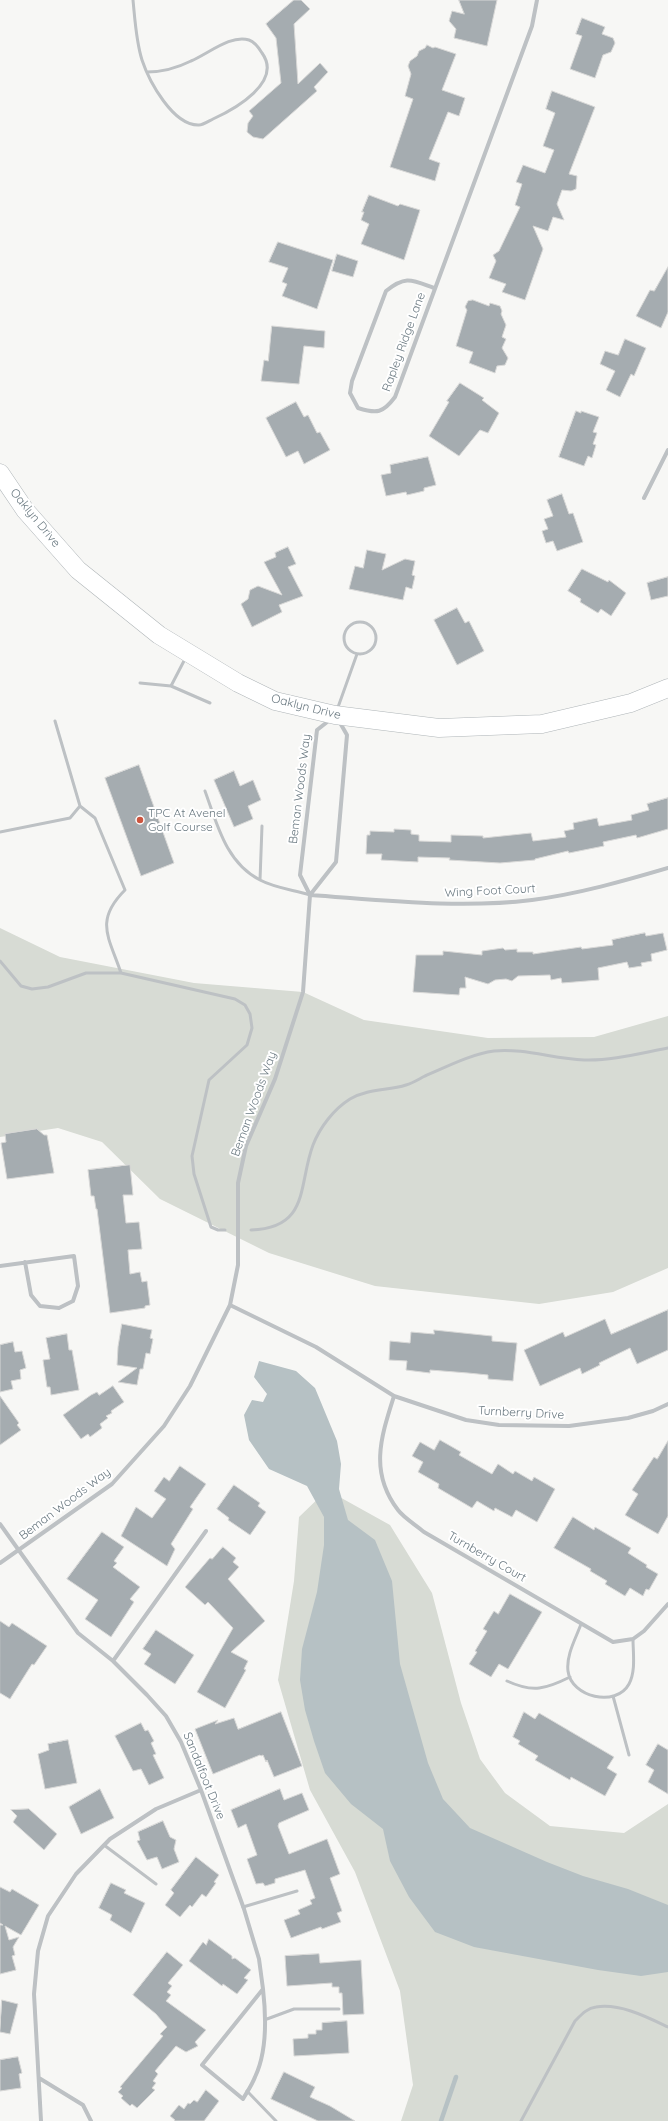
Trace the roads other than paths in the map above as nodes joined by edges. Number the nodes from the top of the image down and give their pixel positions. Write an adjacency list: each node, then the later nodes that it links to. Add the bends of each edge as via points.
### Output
1 (133, 0): 3 (lane, via 142,60)
2 (537, 0): 4 (street, Rapley Ridge Lane, via 532,26)
3 (147, 72): 3 (lane, via 171,110 183,121 200,125 227,113 253,95 266,77 268,68 265,56 257,46 250,40 237,39 190,62 160,72)
4 (434, 288): 4 (street, Rapley Ridge Lane, via 395,397 386,408 373,413 358,408 350,394 352,381 386,291 398,281 412,280)
5 (668, 450): 7 (street)
6 (4, 483): 8 (street, Oaklyn Drive, via 78,570 159,635)
7 (644, 498)
8 (188, 654): 11 (lane); 14 (street, Oaklyn Drive, via 275,701)
9 (357, 654): 9 (lane, via 371,649 375,640 370,626 361,623 350,625 344,634 348,649); 14 (lane)
10 (140, 683): 11 (lane)
11 (171, 686): 13 (lane)
12 (668, 688): 14 (street, Oaklyn Drive, via 631,703 542,724 438,728)
13 (210, 703)
14 (335, 715): 22 (street, Beman Woods Way, via 317,730 300,875); 22 (street, via 347,735 336,862)
15 (55, 721): 17 (lane)
16 (205, 791): 21 (lane, via 224,843 239,866)
17 (80, 806): 19 (lane, via 70,818); 24 (lane, via 95,818 125,890 113,902 107,916 106,928)
18 (262, 826): 21 (lane)
19 (0, 832)
20 (668, 868): 22 (street, Wing Foot Court, via 618,882 532,900 439,904)
21 (260, 880): 22 (lane)
22 (310, 895): 30 (street, Beman Woods Way, via 302,992 275,1079 246,1146 238,1183 238,1265)
23 (0, 961): 24 (lane, via 21,986 32,989 48,987 86,973)
24 (121, 973): 26 (lane, via 235,999 245,1005 250,1014 252,1028 247,1045 210,1080 192,1156 194,1174 211,1227)
25 (668, 1048): 27 (lane, via 585,1060 512,1051 492,1052 465,1060 406,1086 367,1092 350,1099 320,1129 312,1147 296,1210 281,1223 267,1229)
26 (225, 1230)
27 (251, 1230)
28 (25, 1262): 28 (street, via 30,1295 40,1306 59,1308 73,1301 78,1286 74,1256); 29 (street)
29 (0, 1266)
30 (230, 1305): 31 (street, Turnberry Drive, via 316,1347); 35 (street, Beman Woods Way, via 190,1386 164,1426 112,1484)
31 (394, 1396): 32 (street, Turnberry Drive, via 466,1420 499,1425 576,1425 628,1418); 38 (street, Turnberry Court, via 382,1434 379,1468 385,1490 398,1511 424,1532)
32 (668, 1404)
33 (0, 1524): 35 (street, Sandalfoot Drive)
34 (206, 1531): 40 (street)
35 (18, 1551): 36 (street, Beman Woods Way); 40 (street, Sandalfoot Drive, via 78,1632)
36 (0, 1563)
37 (668, 1604): 39 (street, Turnberry Court, via 644,1631)
38 (582, 1624): 39 (street, Turnberry Court, via 613,1642); 41 (lane, via 568,1663)
39 (633, 1638): 43 (lane, via 629,1685 618,1695)
40 (113, 1661): 45 (street, Sandalfoot Drive, via 166,1716 181,1742)
41 (570, 1677): 42 (lane, via 545,1688 534,1689); 43 (lane, via 582,1691 591,1695)
42 (507, 1681)
43 (612, 1696): 44 (lane)
44 (629, 1755)
45 (201, 1790): 46 (street, via 156,1809 110,1838); 49 (street, Sandalfoot Drive)
46 (104, 1845): 47 (lane); 54 (street, via 76,1874 48,1916 38,1951 34,1994)
47 (156, 1884)
48 (297, 1891): 49 (lane)
49 (243, 1907): 50 (street, Sandalfoot Drive, via 259,1959)
50 (263, 1989): 52 (street, Sandalfoot Drive); 55 (street, via 202,2065 243,2099)
51 (339, 2009): 52 (lane, via 294,2009)
52 (267, 2019): 55 (street, Sandalfoot Drive, via 256,2077)
53 (668, 2027): 59 (lane, via 624,2009 595,2007 583,2013 575,2021)
54 (39, 2078): 56 (street); 57 (street, via 82,2105)
55 (247, 2091): 58 (lane)
56 (41, 2121)
57 (90, 2121)
58 (276, 2121)
59 (521, 2121)

